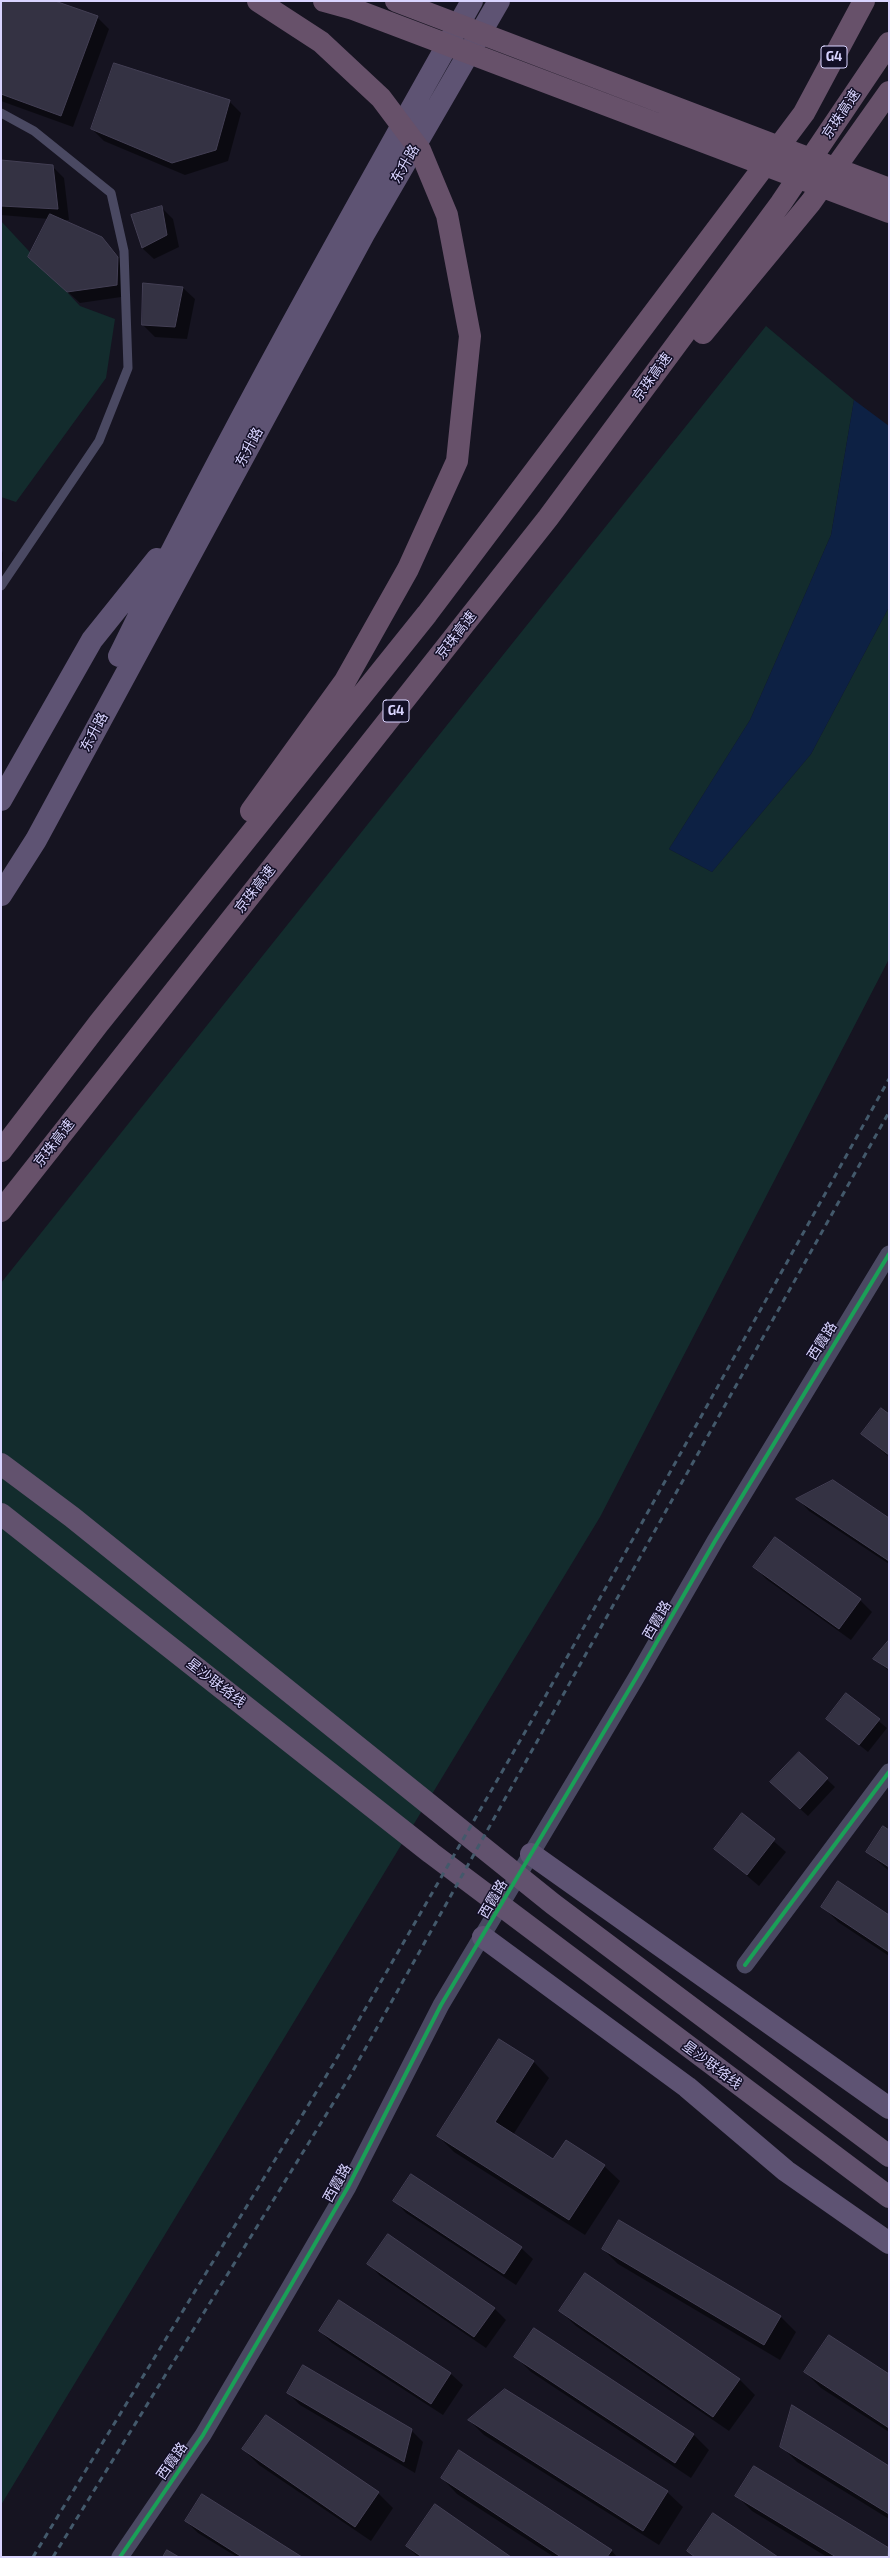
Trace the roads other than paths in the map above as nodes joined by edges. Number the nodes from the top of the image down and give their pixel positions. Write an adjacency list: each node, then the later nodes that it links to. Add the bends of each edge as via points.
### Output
1 (258, 1): 18 (highway, via 321,42 381,98 420,150 447,215 470,336 457,460 408,569 345,681)
2 (324, 1): 11 (highway)
3 (396, 1): 10 (highway)
4 (472, 1): 13 (main road, 东升路, via 348,221)
5 (499, 1): 17 (main road, 东升路, via 364,234 36,840)
6 (864, 1): 18 (highway, G4, via 804,113 427,614)
7 (889, 43): 12 (highway, 京珠高速 / G4, via 781,203)
8 (889, 92): 12 (highway, via 811,202)
9 (1, 113): 14 (lane, via 34,131 111,192 124,251 128,368 98,441)
10 (889, 189)
11 (889, 212)
12 (548, 518): 20 (highway, 京珠高速 / G4)
13 (183, 527): 15 (main road, via 92,640); 16 (main road, 东升路, via 29,830)
14 (1, 586)
15 (1, 800)
16 (1, 872)
17 (1, 895)
18 (100, 1022): 19 (highway, G4)
19 (1, 1151)
20 (1, 1211)
21 (889, 1254): 25 (street, 西霞路)
22 (1, 1464): 29 (highway, via 72,1517 535,1889)
23 (1, 1514): 30 (highway, 星沙联络线, via 431,1853)
24 (889, 1772): 27 (street)
25 (531, 1854): 26 (street, 西霞路); 28 (main road)
26 (483, 1937): 31 (main road, via 687,2087 786,2171); 32 (street, 西霞路, via 441,2005 348,2187 279,2306 203,2435)
27 (745, 1965)
28 (889, 2108)
29 (889, 2156)
30 (889, 2197)
31 (889, 2243)
32 (120, 2557)

